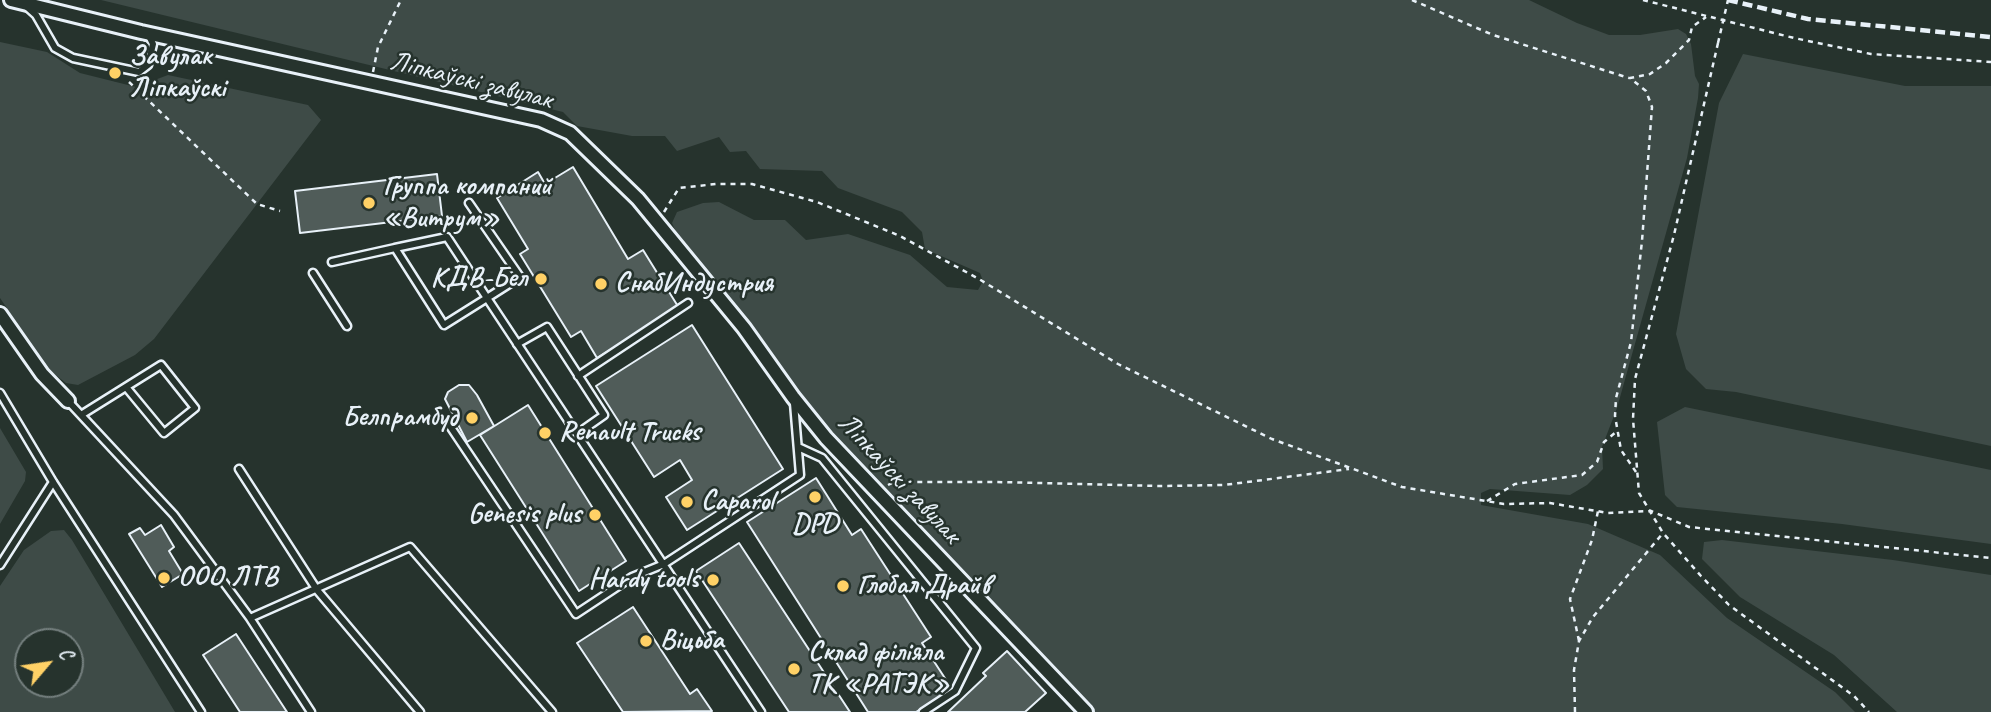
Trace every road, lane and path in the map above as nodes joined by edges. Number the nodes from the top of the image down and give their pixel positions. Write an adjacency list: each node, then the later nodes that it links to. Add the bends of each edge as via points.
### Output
1 (401, 0): 11 (path, via 379,47)
2 (1412, 0): 10 (path, via 1493,34)
3 (1643, 0): 6 (path)
4 (1728, 0): 35 (path, bridge, via 1674,235 1635,379)
5 (15, 1): 7 (street, Ліпкаўскі завулак); 9 (lane, via 36,15 49,40 63,54)
6 (1706, 16): 8 (path, via 1871,54); 10 (path, via 1692,27 1689,40 1666,63 1650,74)
7 (141, 32): 9 (lane, via 152,41 146,67 137,72); 11 (street, Ліпкаўскі завулак)
8 (1991, 62)
9 (119, 71): 13 (path, via 257,204)
10 (1630, 78): 30 (path, via 1646,92 1652,107 1631,342 1616,398)
11 (371, 81): 14 (street, Ліпкаўскі завулак, via 541,120 570,133)
12 (469, 203): 18 (lane, via 520,277)
13 (280, 211)
14 (657, 223): 26 (street, Ліпкаўскі завулак, via 744,328); 33 (path, via 679,188 752,184 817,202 900,236 1118,364 1272,439)
15 (395, 248): 16 (lane); 18 (lane, via 447,237); 18 (lane, via 444,326)
16 (332, 262)
17 (313, 273): 21 (lane)
18 (487, 298): 22 (lane)
19 (688, 303): 23 (lane)
20 (0, 314): 27 (street)
21 (347, 326)
22 (517, 344): 23 (lane, via 547,327); 31 (lane)
23 (578, 376): 31 (lane, via 604,415)
24 (126, 387): 24 (lane, via 161,365 195,408 163,433); 28 (lane)
25 (0, 393): 36 (lane)
26 (793, 397): 32 (lane); 37 (street, Ліпкаўскі завулак)
27 (68, 401): 28 (lane)
28 (81, 415): 46 (lane, via 174,515)
29 (450, 426): 43 (lane, via 576,614 632,577)
30 (1616, 432): 35 (path, via 1621,450); 38 (path, via 1604,442 1597,462 1582,475 1515,484)
31 (577, 434): 43 (lane)
32 (798, 447): 43 (lane, via 800,475); 53 (lane, via 822,458 976,648 955,691)
33 (1352, 468): 37 (path, via 1224,485 894,482); 38 (path, via 1402,487)
34 (239, 469): 45 (lane)
35 (1637, 474): 40 (path, via 1640,493)
36 (53, 482): 44 (lane); 48 (lane)
37 (875, 491): 54 (street, Ліпкаўскі завулак)
38 (1486, 501): 39 (path, via 1550,503)
39 (1598, 511): 40 (path); 47 (path, via 1570,599)
40 (1651, 511): 41 (path); 42 (path, via 1689,527)
41 (1663, 533): 47 (path, via 1593,617); 56 (path, via 1729,604)
42 (1991, 558)
43 (664, 564): 52 (lane)
44 (0, 565)
45 (317, 590): 46 (lane); 50 (lane); 51 (lane, via 410,547)
46 (250, 618): 49 (lane)
47 (1579, 641): 55 (path)
48 (201, 712)
49 (311, 712)
50 (420, 712)
51 (552, 712)
52 (761, 712)
53 (923, 712)
54 (1086, 712)
55 (1575, 712)
56 (1870, 712)

